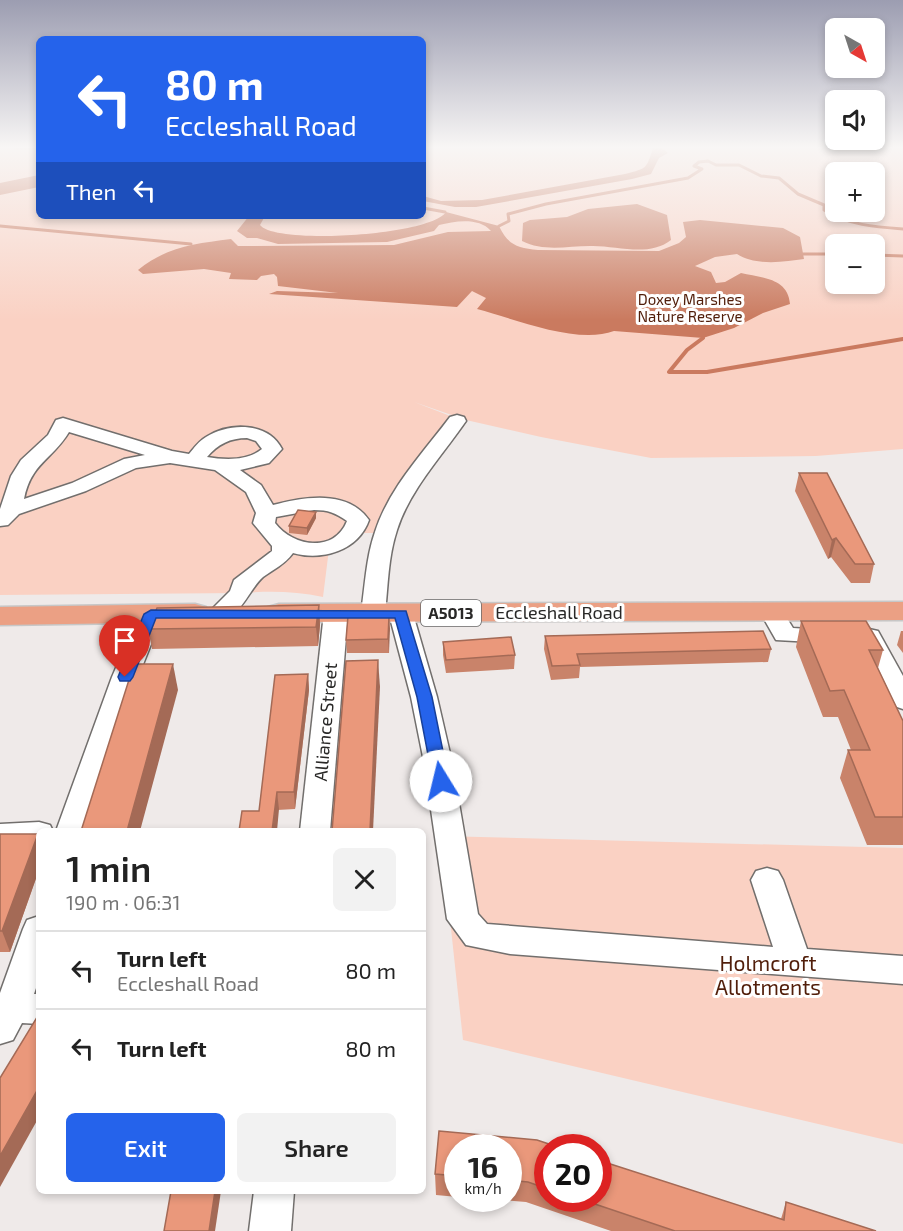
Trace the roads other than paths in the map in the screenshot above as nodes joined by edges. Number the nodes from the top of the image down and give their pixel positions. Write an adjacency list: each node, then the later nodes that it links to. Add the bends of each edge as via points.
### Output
1 (457, 422): 11 (street, via 402,496 387,527 381,548)
2 (171, 457): 3 (street); 6 (street, via 131,463); 6 (street, via 63,424 53,442 24,470)
3 (194, 460): 4 (street); 4 (street, via 213,440 229,434 246,432 270,443 270,453 257,461)
4 (221, 465): 5 (street, via 254,489)
5 (267, 513): 7 (street, via 267,530); 7 (street, via 298,504 320,503 341,508 358,520 350,536 324,547 311,550)
6 (6, 515)
7 (283, 543): 9 (street, via 277,559 242,585 240,593)
8 (903, 611): 14 (main road, Eccleshall Road / A5013)
9 (220, 613): 10 (main road, Eccleshall Road / A5013); 12 (main road, Eccleshall Road / A5013)
10 (336, 613): 11 (main road, Eccleshall Road / A5013); 17 (street, Alliance Street)
11 (387, 613): 14 (main road, Eccleshall Road / A5013, via 772,612); 22 (street, via 424,697 463,919 478,936)
12 (151, 614): 13 (main road, Eccleshall Road / A5013); 16 (street)
13 (0, 616)
14 (864, 624): 15 (street)
15 (903, 700)
16 (72, 828)
17 (315, 828)
18 (36, 833): 19 (street)
19 (0, 835)
20 (767, 880): 22 (street)
21 (36, 940): 24 (street)
22 (795, 962): 23 (street)
23 (903, 970)
24 (17, 1015)
25 (274, 1194): 26 (street)
26 (270, 1231)

